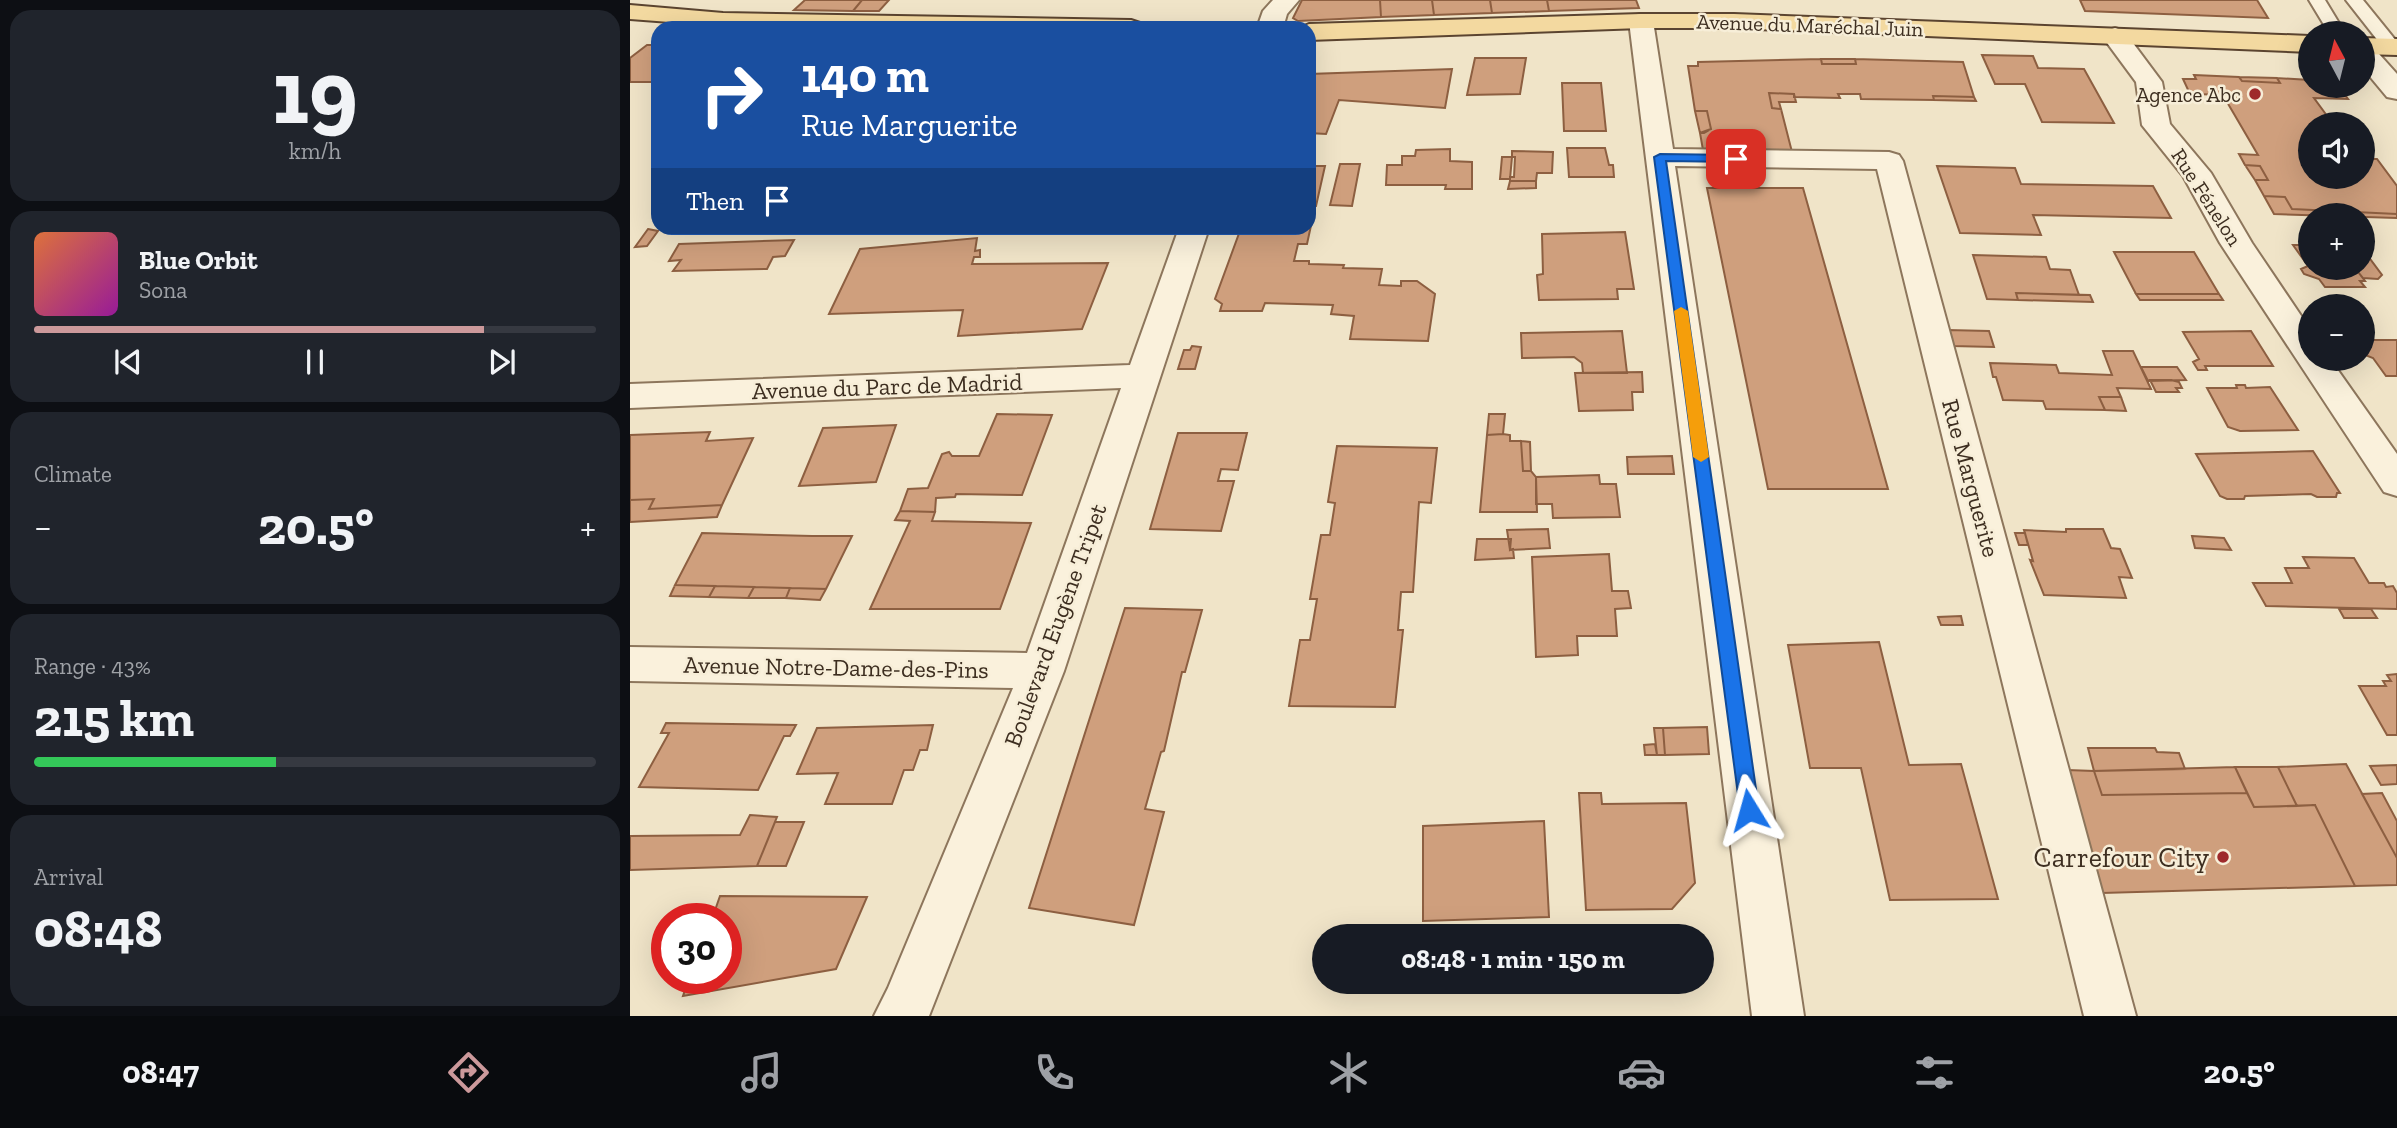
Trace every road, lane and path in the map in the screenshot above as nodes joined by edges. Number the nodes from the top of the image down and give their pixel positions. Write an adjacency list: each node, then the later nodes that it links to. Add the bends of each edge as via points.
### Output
1 (1287, 0): 6 (street)
2 (2318, 0): 8 (lane)
3 (2354, 0): 12 (lane)
4 (630, 12): 5 (main road)
5 (774, 21)
6 (1271, 21)
7 (1641, 21): 9 (main road, Avenue du Maréchal Juin); 10 (main road, Avenue du Maréchal Juin); 16 (street)
8 (2330, 21)
9 (1316, 32)
10 (2115, 36): 11 (main road, Avenue du Maréchal Juin); 18 (street, Rue Fénelon, via 2149,82 2156,125 2196,173)
11 (2298, 44)
12 (2395, 47): 13 (main road)
13 (2375, 48)
14 (2375, 64): 15 (street)
15 (2397, 91)
16 (1660, 157): 26 (street); 27 (street, Rue Marguerite, via 1889,161)
17 (1192, 235): 20 (street, Boulevard Eugène Tripet)
18 (2298, 337)
19 (2321, 371): 22 (street, Rue Fénelon)
20 (1144, 376): 21 (street, Avenue du Parc de Madrid); 24 (street, Boulevard Eugène Tripet)
21 (630, 396)
22 (2397, 483)
23 (630, 664): 24 (street, Avenue Notre-Dame-des-Pins)
24 (1042, 671): 25 (street, Boulevard Eugène Tripet)
25 (900, 1016)
26 (1778, 1016)
27 (2110, 1016)

